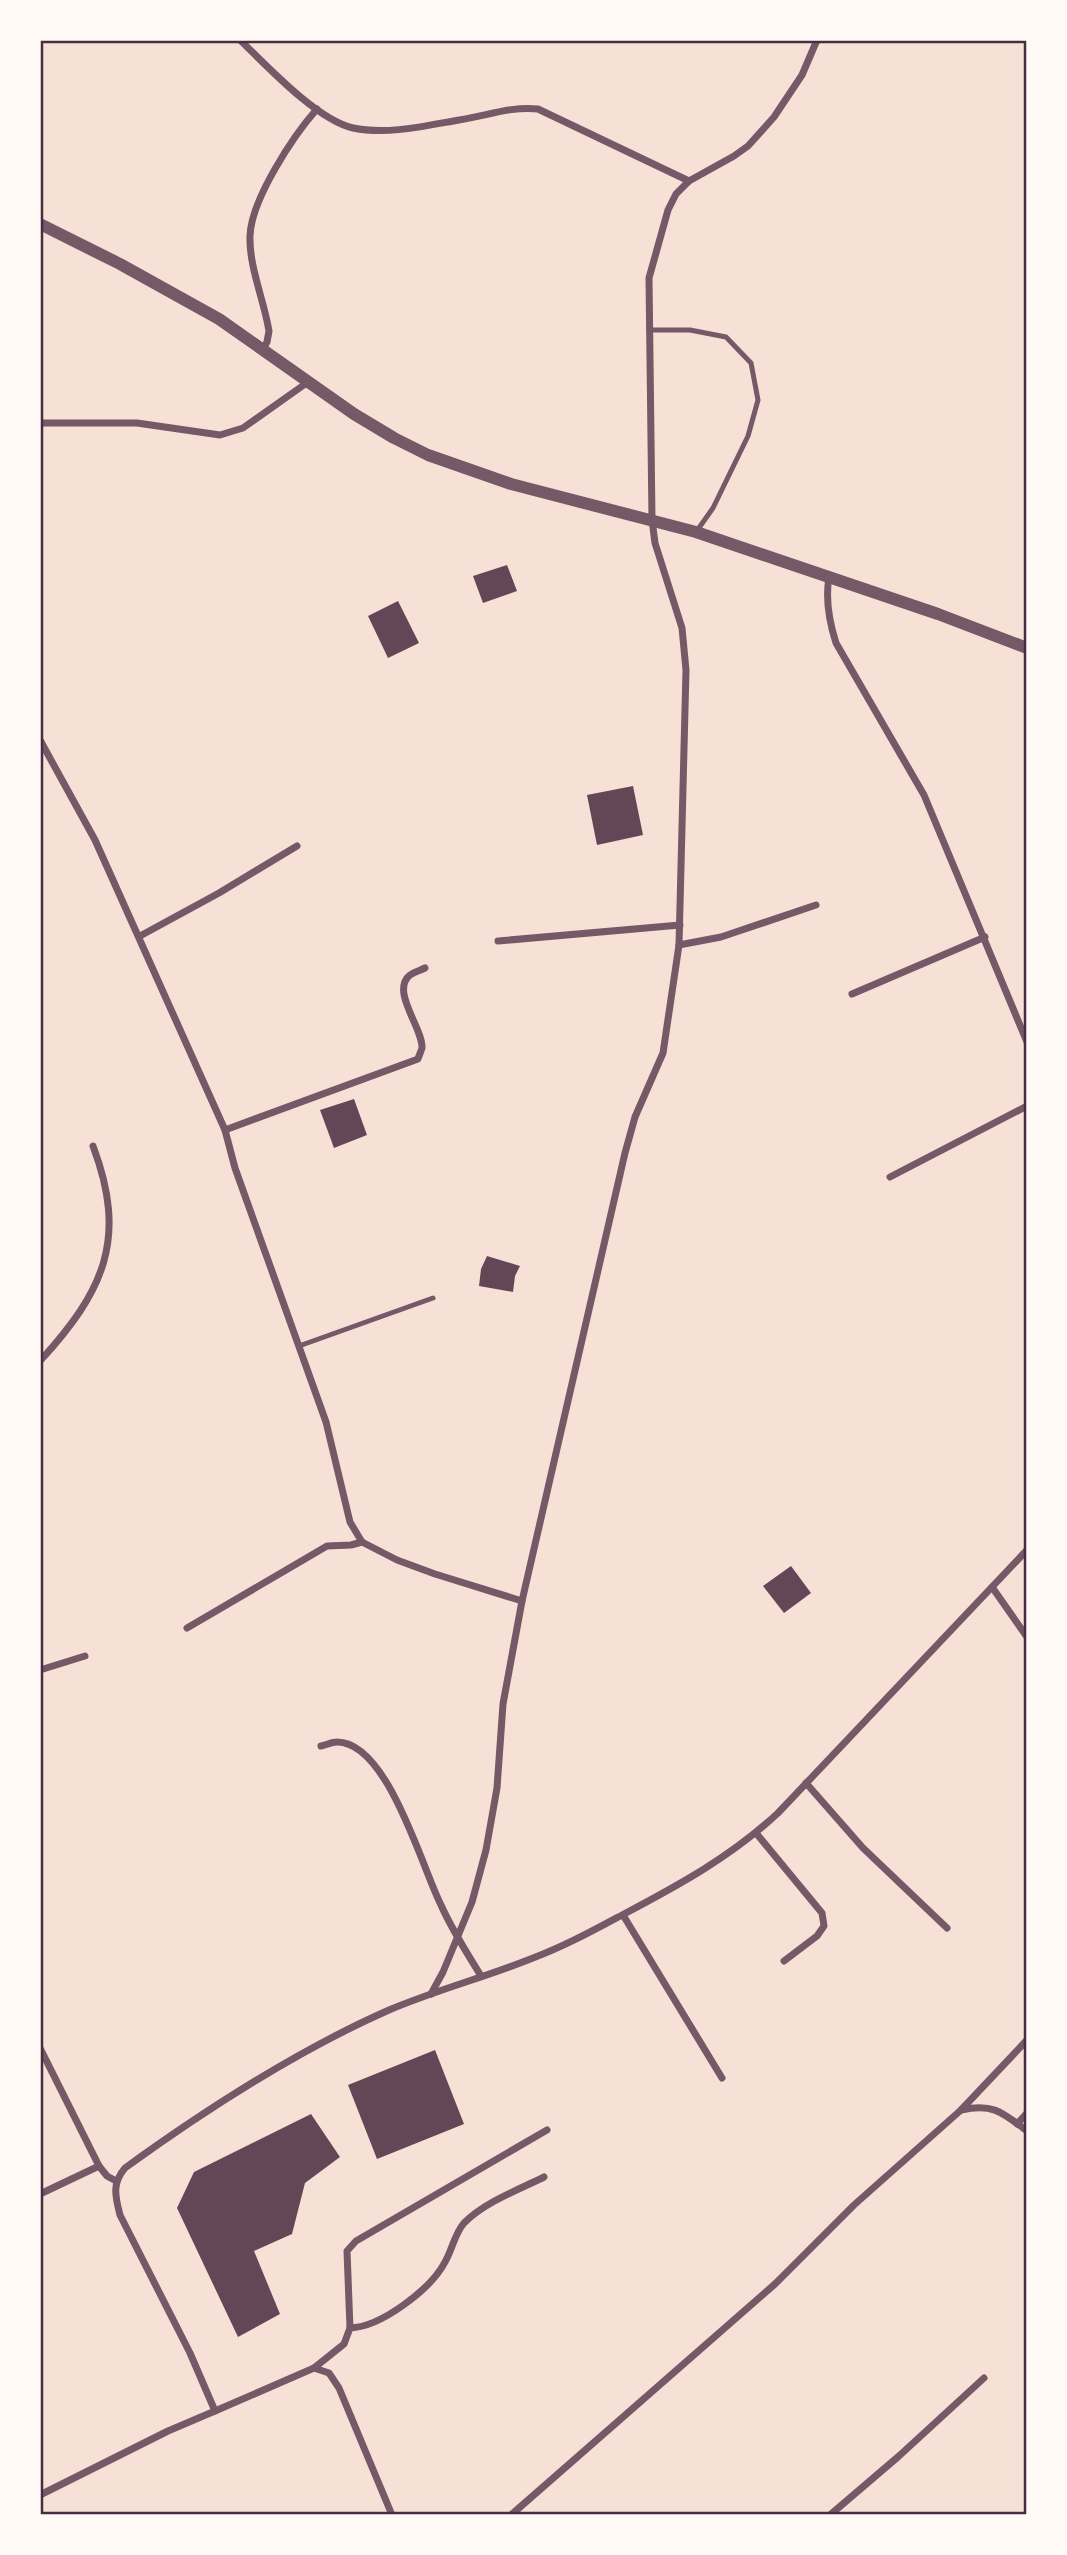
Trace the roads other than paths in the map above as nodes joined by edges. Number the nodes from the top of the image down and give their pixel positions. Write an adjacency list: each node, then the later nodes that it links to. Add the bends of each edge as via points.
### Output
1 (240, 40): 3 (street)
2 (817, 40): 4 (street, via 790,96 756,136 734,156)
3 (317, 109): 4 (street, via 351,128 373,131 519,107 538,109); 7 (street, via 282,156 253,216 254,266 269,331)
4 (689, 181): 6 (street, via 676,194 658,238 649,278)
5 (40, 224): 7 (street, via 219,319)
6 (649, 330): 10 (street); 11 (lane, via 690,330 726,337 751,363 758,400 748,436 713,508)
7 (263, 349): 8 (street)
8 (308, 382): 9 (street, via 243,428 220,435 137,423); 10 (street, via 428,455 511,484)
9 (40, 424)
10 (652, 520): 11 (street); 17 (street, via 682,628 685,670)
11 (696, 532): 12 (street)
12 (829, 577): 13 (street); 19 (street, via 829,622 836,643 924,795)
13 (1027, 648)
14 (40, 740): 18 (street, via 95,840)
15 (297, 846): 18 (street)
16 (816, 905): 21 (street, via 721,937)
17 (680, 925): 20 (street); 21 (street)
18 (139, 936): 26 (street)
19 (985, 937): 23 (street); 24 (street)
20 (498, 941)
21 (679, 945): 35 (street, via 663,1053 625,1153)
22 (425, 968): 26 (street, via 403,985 422,1048 418,1059)
23 (852, 994)
24 (1027, 1042)
25 (1027, 1106): 28 (street)
26 (225, 1130): 30 (street)
27 (93, 1146): 31 (street, via 103,1171 108,1207 105,1259 94,1290 71,1327)
28 (890, 1177)
29 (433, 1298): 30 (lane)
30 (299, 1346): 32 (street, via 326,1422 350,1522)
31 (40, 1360)
32 (362, 1542): 35 (street, via 422,1570); 36 (street, via 327,1546)
33 (1027, 1550): 34 (street)
34 (992, 1587): 37 (street); 41 (street)
35 (522, 1601): 45 (street, via 503,1704 497,1788 486,1850)
36 (187, 1628)
37 (1027, 1637)
38 (85, 1656): 39 (street)
39 (40, 1670)
40 (321, 1746): 45 (street, via 338,1742 355,1747 376,1767 399,1804)
41 (806, 1783): 42 (street); 44 (street, via 863,1848)
42 (756, 1833): 43 (street, via 687,1881); 46 (street, via 822,1913 824,1926 817,1936)
43 (623, 1915): 47 (street, via 568,1944); 51 (street)
44 (947, 1928)
45 (458, 1937): 47 (street); 48 (street)
46 (784, 1961)
47 (481, 1976): 48 (street)
48 (431, 1994): 59 (street, via 351,2028 258,2080 125,2168)
49 (1027, 2040): 52 (street)
50 (40, 2048): 57 (street)
51 (722, 2078)
52 (961, 2110): 54 (street, via 981,2105 998,2110); 67 (street, via 854,2205 775,2284)
53 (1027, 2113): 54 (street)
54 (1017, 2124): 56 (street)
55 (547, 2130): 61 (street, via 356,2241 347,2251)
56 (1027, 2131)
57 (99, 2166): 59 (street); 60 (street)
58 (544, 2177): 61 (street, via 462,2225 444,2264 410,2300 362,2328)
59 (116, 2181): 64 (street, via 120,2215)
60 (40, 2194)
61 (350, 2328): 62 (street, via 344,2344)
62 (314, 2368): 64 (street); 66 (street, via 329,2373 339,2388)
63 (984, 2378): 68 (street)
64 (215, 2411): 65 (street)
65 (40, 2495)
66 (392, 2515)
67 (511, 2515)
68 (830, 2515)

